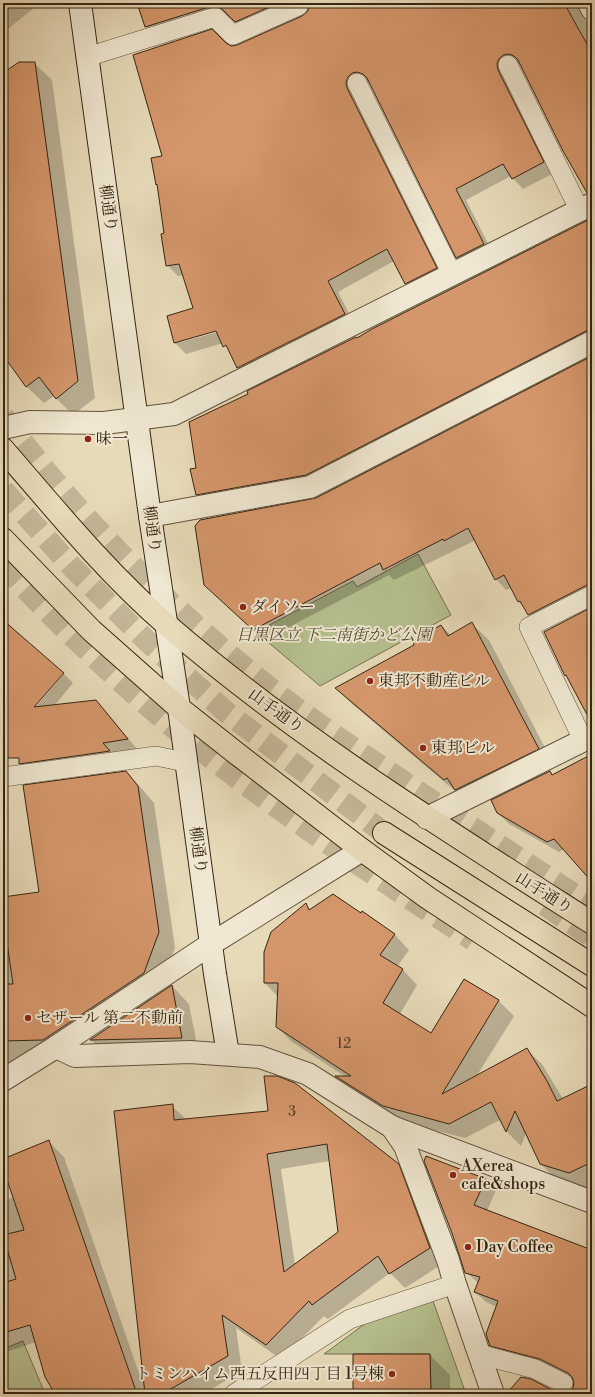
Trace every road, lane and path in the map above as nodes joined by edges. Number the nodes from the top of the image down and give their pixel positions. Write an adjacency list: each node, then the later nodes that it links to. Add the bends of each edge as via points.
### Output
1 (80, 3): 5 (street, 柳通り)
2 (588, 3): 4 (street)
3 (298, 6): 5 (lane, via 233,35 215,17)
4 (592, 10)
5 (87, 56): 11 (street, 柳通り)
6 (508, 65): 8 (lane)
7 (357, 83): 9 (lane)
8 (586, 207): 9 (street)
9 (452, 274): 11 (street, via 174,414)
10 (592, 342): 14 (street, via 310,487)
11 (137, 420): 12 (street, via 104,423 30,422); 14 (street, 柳通り)
12 (3, 428)
13 (3, 449): 17 (main road, 山手通り, via 117,577)
14 (150, 516): 17 (street, 柳通り)
15 (3, 539): 18 (main road, via 91,630)
16 (592, 595): 19 (lane, via 529,627)
17 (166, 624): 18 (street, 柳通り); 22 (main road, 山手通り, via 252,694)
18 (179, 708): 20 (street, 柳通り); 24 (main road)
19 (588, 738): 22 (street)
20 (186, 762): 21 (lane, via 156,756); 26 (street, 柳通り)
21 (3, 777)
22 (427, 818): 25 (main road, 山手通り)
23 (384, 833): 27 (main road)
24 (362, 850): 26 (street); 28 (main road, via 428,898)
25 (592, 923)
26 (211, 944): 29 (street); 30 (street, 柳通り)
27 (592, 965)
28 (592, 1006)
29 (56, 1047): 30 (street, via 75,1056 190,1052); 31 (street)
30 (228, 1054): 32 (street, via 260,1057 308,1074)
31 (3, 1080)
32 (392, 1127): 33 (street); 34 (street, via 404,1146)
33 (592, 1202)
34 (455, 1284): 35 (street); 37 (lane, via 350,1319)
35 (479, 1354): 36 (lane, via 535,1370); 38 (street)
36 (563, 1383)
37 (234, 1394)
38 (493, 1394)

